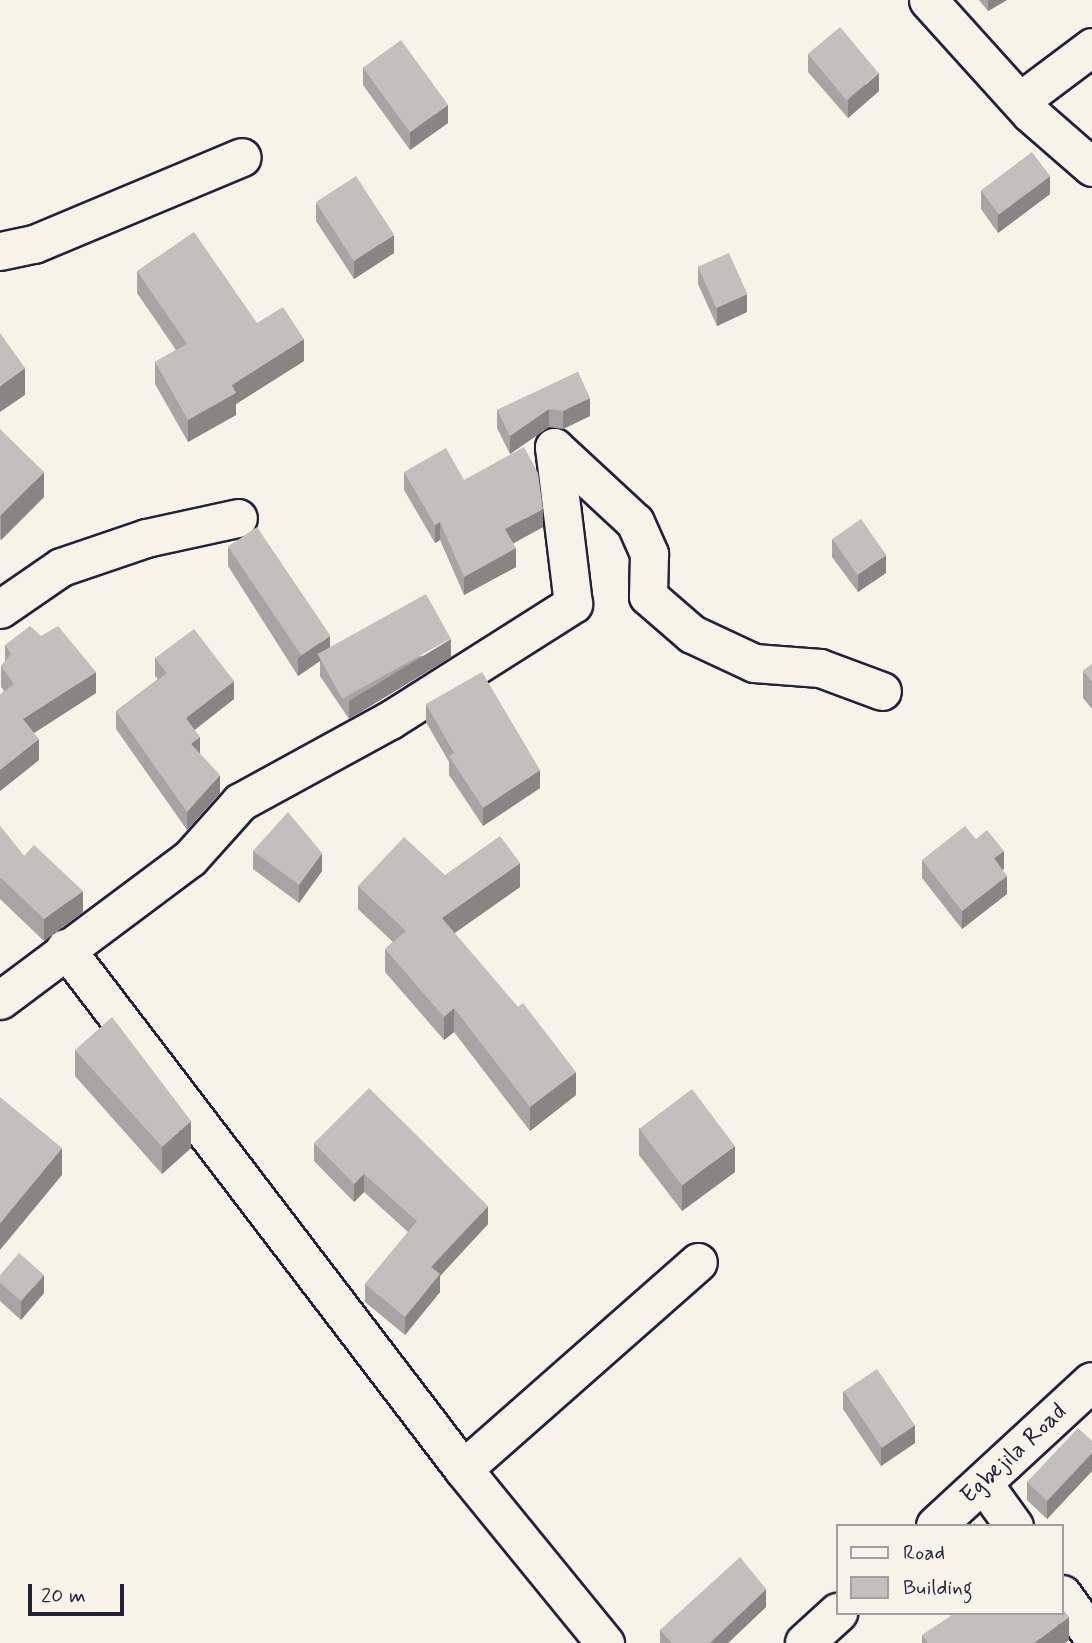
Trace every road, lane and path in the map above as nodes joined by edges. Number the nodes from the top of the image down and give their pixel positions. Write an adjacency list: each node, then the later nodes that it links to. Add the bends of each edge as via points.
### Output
1 (928, 0): 3 (street)
2 (1092, 47): 3 (street)
3 (1020, 102): 5 (street)
4 (242, 157): 6 (street, via 34,244)
5 (1092, 167)
6 (0, 251)
7 (238, 519): 8 (street, via 146,538 61,567)
8 (0, 609)
9 (882, 691): 10 (street, via 820,668 754,663 692,634 648,596 649,554 635,522 554,447 573,604 390,720 240,802 190,859)
10 (65, 948): 11 (street); 14 (street)
11 (0, 1000)
12 (698, 1262): 14 (street)
13 (1092, 1382): 15 (street, Egbejila Road)
14 (463, 1469): 21 (street)
15 (984, 1483): 16 (street, Egbejila Road); 17 (street)
16 (938, 1524)
17 (1013, 1524)
18 (1064, 1597): 20 (street)
19 (836, 1615): 22 (street)
20 (1092, 1636)
21 (605, 1643)
22 (805, 1643)

